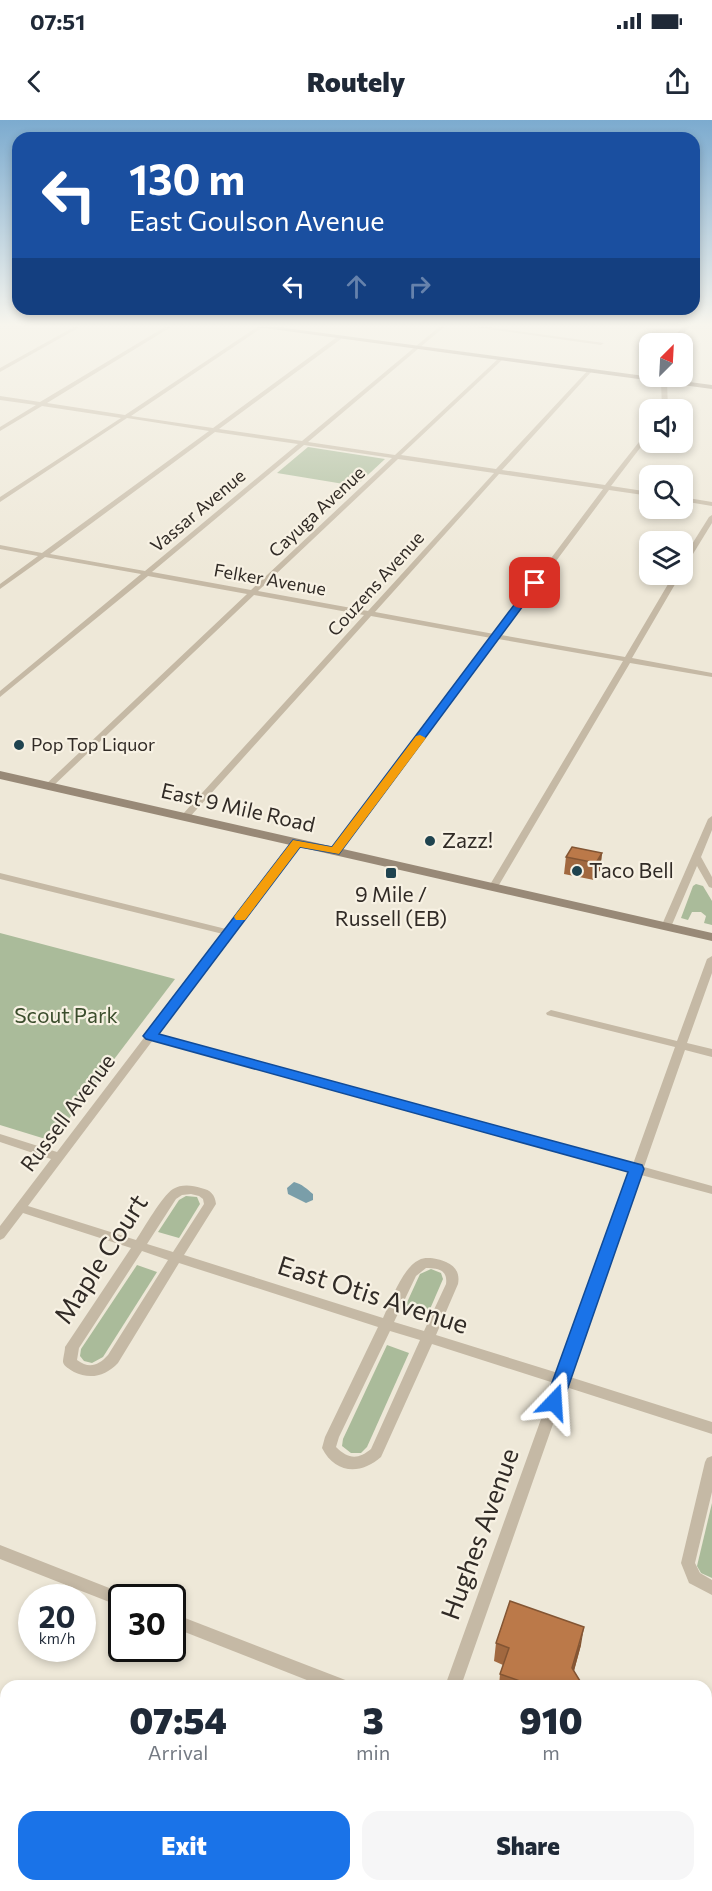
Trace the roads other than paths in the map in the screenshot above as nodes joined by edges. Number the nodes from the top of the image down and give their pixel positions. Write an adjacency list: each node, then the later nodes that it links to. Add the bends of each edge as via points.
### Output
1 (32, 410): 9 (street)
2 (78, 410): 8 (street)
3 (137, 410): 8 (street)
4 (242, 410): 10 (street)
5 (343, 410): 11 (street, Vassar Avenue)
6 (447, 410): 13 (street, Cayuga Avenue)
7 (554, 410): 14 (street, Couzens Avenue)
8 (126, 417): 10 (street); 17 (street)
9 (0, 429)
10 (214, 430): 11 (street); 23 (street)
11 (303, 443): 13 (street); 24 (street, Vassar Avenue)
12 (639, 444): 15 (street)
13 (397, 457): 14 (street); 27 (street, Cayuga Avenue)
14 (497, 472): 15 (street); 28 (street, Couzens Avenue)
15 (606, 488): 16 (street); 29 (street)
16 (639, 492)
17 (0, 500)
18 (693, 501): 19 (street)
19 (712, 504)
20 (712, 517): 22 (street)
21 (0, 547): 23 (street, Felker Avenue)
22 (693, 549)
23 (44, 555): 24 (street, Felker Avenue); 26 (street)
24 (147, 573): 27 (street, Felker Avenue); 32 (street, Vassar Avenue)
25 (672, 585): 30 (street)
26 (0, 587)
27 (254, 592): 28 (street, Felker Avenue); 34 (street, Cayuga Avenue)
28 (369, 613): 29 (street, Felker Avenue); 35 (street, Couzens Avenue)
29 (496, 636): 30 (street, Felker Avenue); 38 (street)
30 (628, 660): 31 (street, Felker Avenue); 42 (street)
31 (712, 675)
32 (0, 695)
33 (0, 775): 34 (street, East 9 Mile Road)
34 (48, 786): 35 (street, East 9 Mile Road)
35 (185, 817): 37 (street, East 9 Mile Road)
36 (712, 819): 39 (street)
37 (297, 843): 38 (street, East 9 Mile Road); 44 (street, Russell Avenue)
38 (335, 851): 42 (street, East 9 Mile Road)
39 (696, 857): 41 (street); 43 (street)
40 (0, 876): 44 (street)
41 (712, 885)
42 (493, 888): 43 (street, East 9 Mile Road)
43 (666, 927): 45 (street, East 9 Mile Road)
44 (228, 933): 48 (street, Russell Avenue)
45 (712, 937)
46 (712, 959): 49 (street, Hughes Avenue)
47 (551, 1013): 49 (street)
48 (150, 1036): 52 (street, Russell Avenue); 53 (street)
49 (680, 1045): 50 (street); 53 (street, Hughes Avenue)
50 (712, 1053)
51 (0, 1138): 52 (street)
52 (59, 1157): 55 (street, Russell Avenue)
53 (637, 1169): 54 (street); 61 (street, Hughes Avenue)
54 (712, 1190)
55 (20, 1208): 56 (street, Russell Avenue); 57 (street, East Otis Avenue)
56 (0, 1235)
57 (139, 1246): 58 (street, East Otis Avenue); 58 (street, Maple Court, via 172,1196 179,1191 202,1192 209,1197 210,1204); 58 (street, Maple Court, via 72,1347 70,1362 76,1368 93,1372 108,1365)
58 (177, 1258): 59 (street, East Otis Avenue)
59 (386, 1325): 60 (street, East Otis Avenue); 60 (street, via 417,1266 443,1265 454,1278); 60 (street, via 329,1448 348,1465 369,1461 376,1453)
60 (428, 1338): 61 (street, East Otis Avenue)
61 (562, 1380): 62 (street, East Otis Avenue); 69 (street, Hughes Avenue)
62 (712, 1428)
63 (712, 1462): 65 (street, via 688,1563 694,1578)
64 (0, 1552): 66 (street)
65 (712, 1588)
66 (108, 1594)
67 (186, 1625): 68 (street)
68 (327, 1680)
69 (455, 1680)

